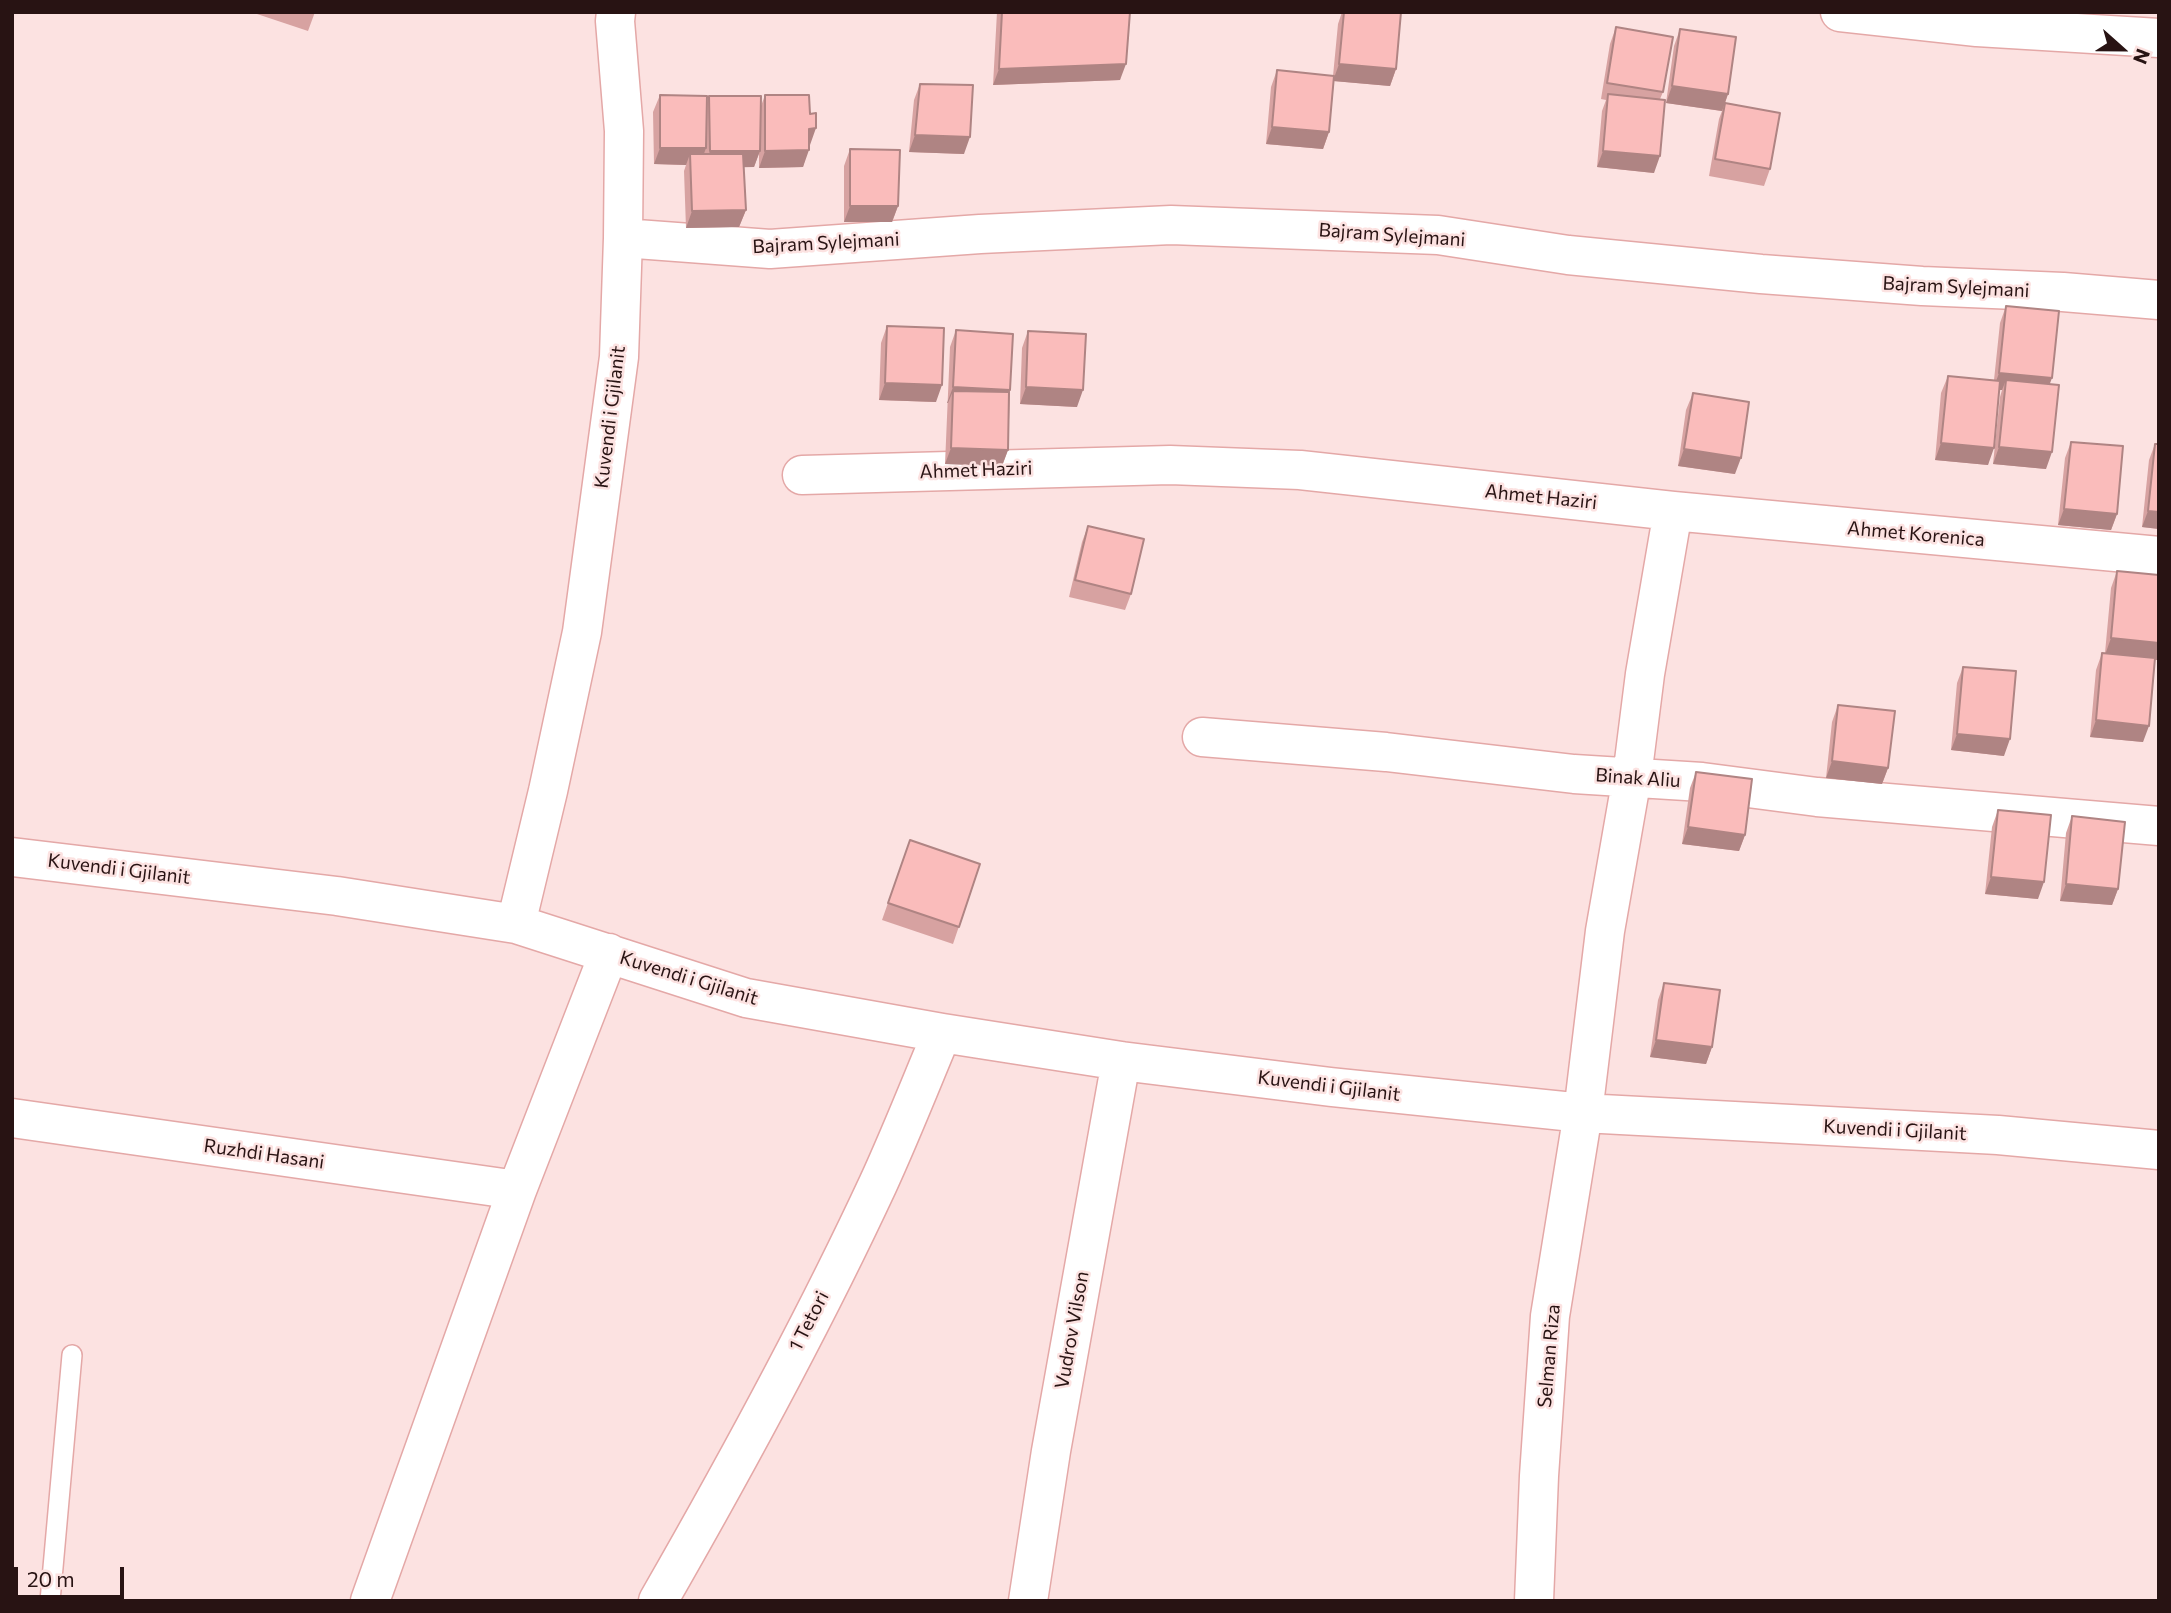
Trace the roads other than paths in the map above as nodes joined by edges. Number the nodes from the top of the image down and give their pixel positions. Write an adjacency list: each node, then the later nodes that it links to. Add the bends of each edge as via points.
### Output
1 (617, 12): 4 (street, Kuvendi i Gjilanit, via 624,131)
2 (1840, 12): 3 (street, via 1977,27)
3 (2159, 38)
4 (623, 238): 5 (street, Bajram Sylejmani, via 770,249 1171,225 1438,235 1568,255 1760,274); 13 (street, Kuvendi i Gjilanit, via 619,357 582,632)
5 (2159, 299)
6 (802, 475): 7 (street, Ahmet Haziri, via 1170,465 1300,470)
7 (1673, 511): 8 (street, Ahmet Korenica); 10 (street)
8 (2159, 556)
9 (1202, 737): 10 (street, Binak Aliu)
10 (1632, 777): 11 (street, Binak Aliu); 17 (street, via 1605,931)
11 (2159, 826)
12 (12, 857): 13 (street, Kuvendi i Gjilanit, via 337,895)
13 (516, 924): 14 (street, Kuvendi i Gjilanit)
14 (609, 953): 15 (street, Kuvendi i Gjilanit, via 746,998); 20 (street)
15 (942, 1033): 16 (street, Kuvendi i Gjilanit); 24 (street, 1 Tetori, via 878,1184 803,1334)
16 (1121, 1061): 17 (street, Kuvendi i Gjilanit); 25 (street, Vudrov Vilson)
17 (1583, 1113): 19 (street, Kuvendi i Gjilanit, via 1998,1135); 26 (street, Selman Riza, via 1550,1316)
18 (12, 1118): 20 (street, Ruzhdi Hasani)
19 (2159, 1150)
20 (517, 1190): 23 (street)
21 (72, 1355): 22 (lane)
22 (50, 1601)
23 (370, 1601)
24 (658, 1601)
25 (1028, 1601)
26 (1534, 1601)

